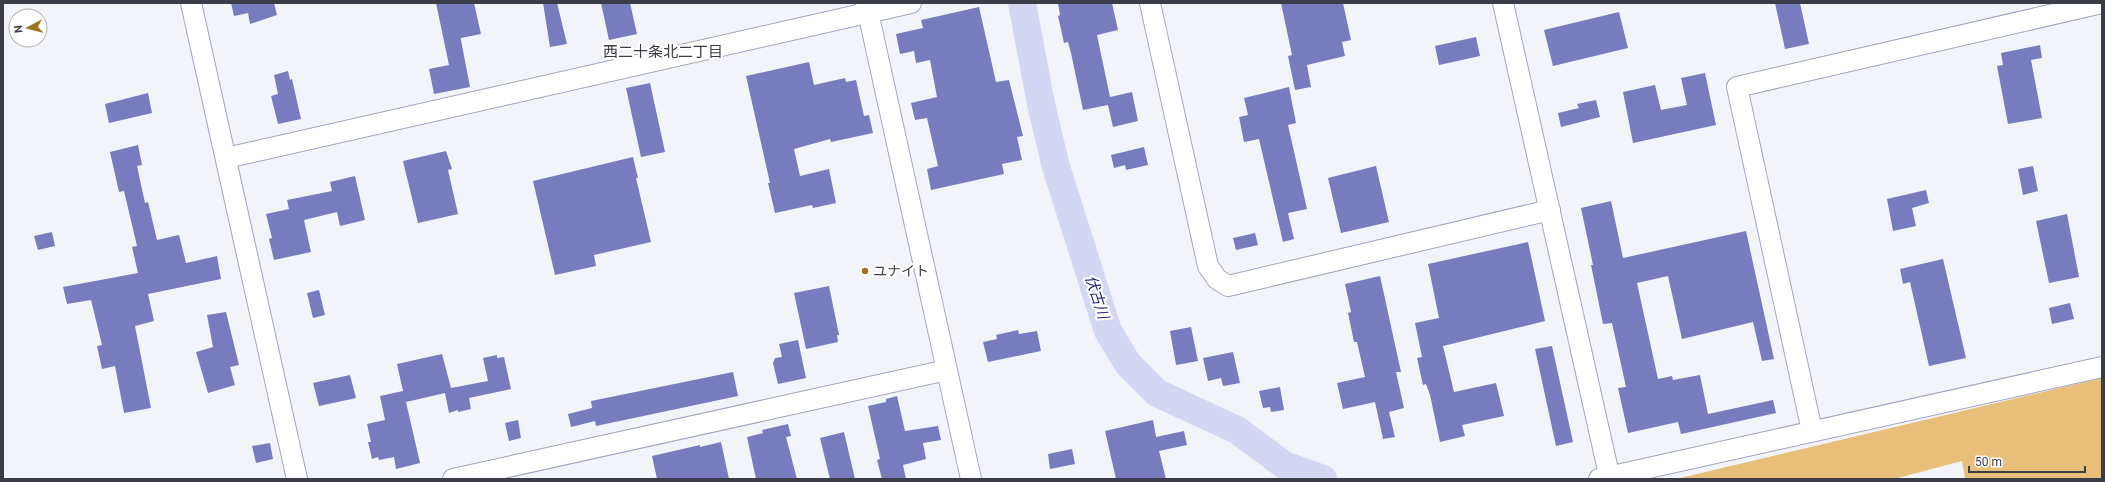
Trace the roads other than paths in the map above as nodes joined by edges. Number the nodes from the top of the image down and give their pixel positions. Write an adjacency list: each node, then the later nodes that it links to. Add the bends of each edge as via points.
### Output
1 (191, 3): 7 (street)
2 (910, 3): 6 (street)
3 (1150, 3): 8 (street, via 1208,266 1217,279 1228,286)
4 (1503, 3): 8 (street)
5 (2102, 3): 11 (street, via 1737,87)
6 (867, 8): 7 (street); 10 (street)
7 (226, 158): 13 (street)
8 (1550, 210): 12 (street)
9 (2102, 367): 11 (street)
10 (947, 370): 14 (street); 15 (street)
11 (1812, 431): 12 (street)
12 (1606, 478)
13 (297, 479)
14 (453, 479)
15 (972, 479)

